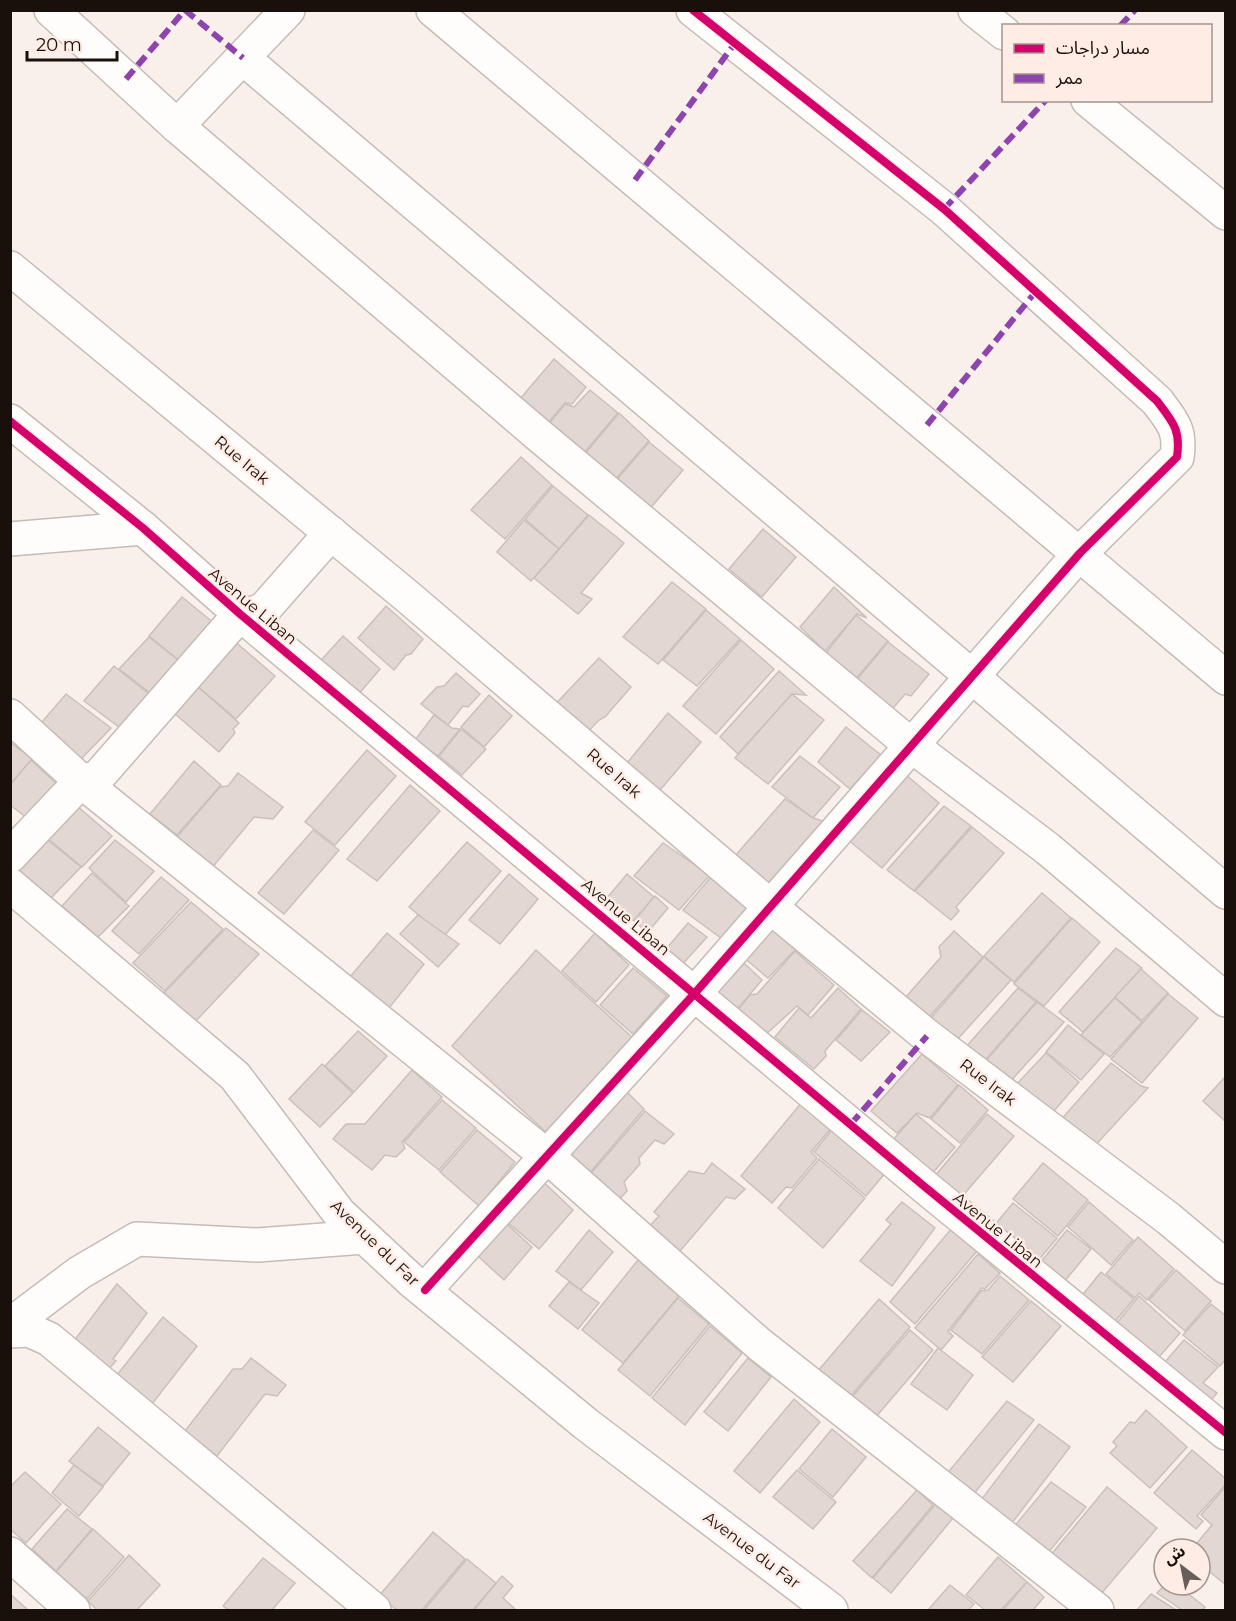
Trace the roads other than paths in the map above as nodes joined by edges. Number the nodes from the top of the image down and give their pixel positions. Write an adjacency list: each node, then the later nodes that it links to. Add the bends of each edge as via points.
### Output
1 (51, 10): 9 (street)
2 (288, 10): 7 (street)
3 (433, 10): 16 (street)
4 (693, 10): 16 (street, via 944,209 1157,401 1174,423 1180,439 1177,457)
5 (975, 10): 6 (street)
6 (1002, 31)
7 (243, 58): 9 (street); 18 (street)
8 (1090, 102): 10 (street)
9 (177, 126): 21 (street, via 542,438)
10 (1226, 213)
11 (10, 268): 14 (street, Rue Irak)
12 (10, 421): 13 (street, Avenue Liban)
13 (143, 528): 15 (street); 17 (street, Avenue Liban)
14 (331, 533): 17 (street, via 265,608); 26 (street, Rue Irak)
15 (10, 539)
16 (1080, 553): 18 (street); 19 (street)
17 (240, 614): 22 (street, via 97,778); 27 (street, Avenue Liban)
18 (971, 676): 21 (street); 25 (street)
19 (1226, 678)
20 (10, 716): 22 (street)
21 (912, 746): 26 (street); 28 (street, via 1048,849)
22 (81, 781): 23 (street); 29 (street)
23 (10, 856)
24 (10, 885): 30 (street, Avenue du Far, via 235,1076 339,1213)
25 (1226, 892)
26 (771, 907): 27 (street); 31 (street, Rue Irak, via 927,1036 1169,1219)
27 (696, 993): 29 (street); 35 (street, Avenue Liban)
28 (1226, 1000)
29 (547, 1156): 32 (street); 40 (street, via 759,1344)
30 (364, 1237): 32 (street, Avenue du Far); 33 (street, via 258,1245 137,1239 78,1273)
31 (1226, 1267)
32 (424, 1290): 39 (street, Avenue du Far, via 595,1431)
33 (10, 1325)
34 (10, 1331): 38 (street, via 29,1330 49,1339)
35 (1226, 1433)
36 (10, 1554): 37 (street)
37 (73, 1611)
38 (374, 1611)
39 (831, 1611)
40 (1097, 1611)

